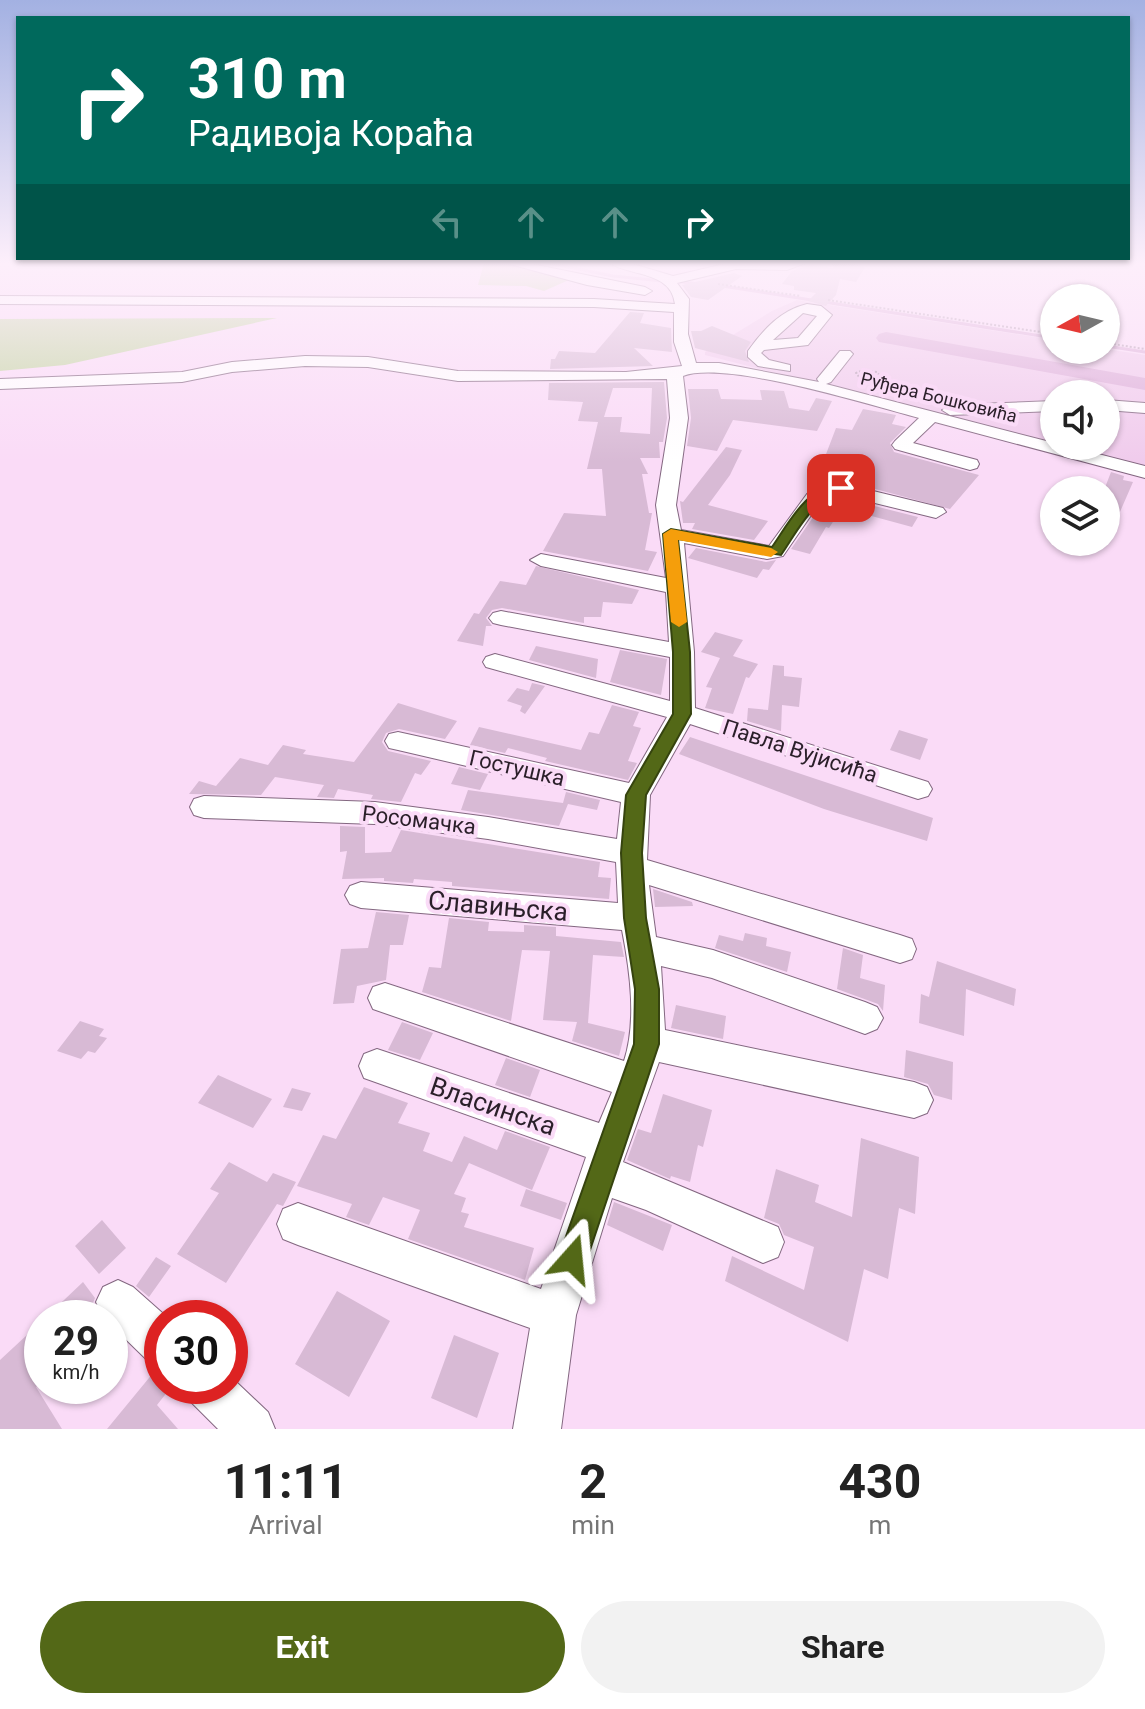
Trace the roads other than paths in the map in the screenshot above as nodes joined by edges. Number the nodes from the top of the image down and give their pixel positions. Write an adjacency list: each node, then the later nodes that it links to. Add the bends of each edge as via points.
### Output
1 (678, 329): 4 (street)
2 (759, 346): 5 (street, via 753,354 764,363)
3 (845, 354): 5 (street)
4 (683, 371): 6 (street, Руђера Бошковића, via 612,378 458,376 321,360 182,377); 10 (street, Руђера Бошковића, via 719,368 771,376); 14 (street, via 666,505)
5 (825, 379): 8 (street, via 934,409)
6 (0, 384)
7 (1120, 406): 9 (street)
8 (1040, 407)
9 (1145, 408)
10 (931, 416): 11 (street, via 901,445); 12 (street, Руђера Бошковића)
11 (970, 464)
12 (1145, 472)
13 (936, 512): 14 (street, via 832,487 804,511 776,552)
14 (671, 534): 16 (street)
15 (541, 560): 16 (street)
16 (676, 587): 18 (street)
17 (501, 618): 18 (street)
18 (682, 652): 20 (street)
19 (495, 662): 20 (street, Павла Вујисића)
20 (682, 714): 22 (street, Павла Вујисића); 23 (street)
21 (398, 741): 23 (street, Гостушка)
22 (918, 789)
23 (636, 795): 25 (street)
24 (204, 807): 25 (street, Росомачка, via 375,813 488,828)
25 (632, 861): 27 (street); 28 (street, Росомачка)
26 (361, 895): 27 (street, Славињска)
27 (639, 933): 30 (street, Славињска); 31 (street)
28 (900, 949)
29 (385, 998): 33 (street)
30 (865, 1018)
31 (647, 1044): 33 (street); 34 (street)
32 (377, 1066): 35 (street, Власинска)
33 (635, 1082): 35 (street)
34 (914, 1100)
35 (604, 1160): 37 (street, Власинска, via 652,1192); 39 (street)
36 (298, 1224): 39 (street)
37 (763, 1242)
38 (128, 1311): 40 (street)
39 (554, 1315): 43 (street)
40 (144, 1326)
41 (225, 1404): 42 (street)
42 (251, 1429)
43 (537, 1429)

